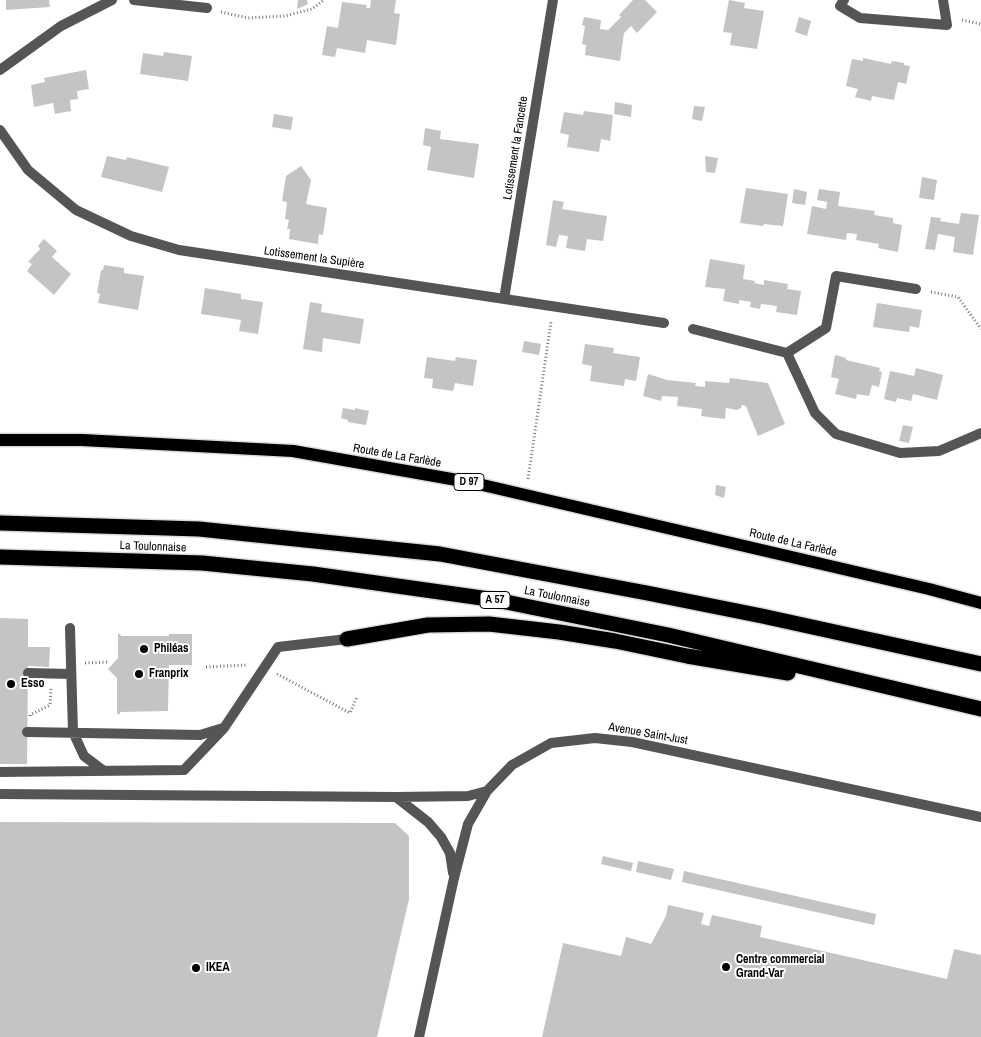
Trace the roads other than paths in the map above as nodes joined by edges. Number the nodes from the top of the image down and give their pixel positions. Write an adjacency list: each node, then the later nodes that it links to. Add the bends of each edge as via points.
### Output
1 (112, 0): 7 (street, via 61,26)
2 (134, 0): 6 (street)
3 (553, 0): 10 (street, Lotissement la Fancette)
4 (844, 0): 5 (street, via 840,6 860,18 947,26)
5 (943, 0)
6 (207, 8)
7 (0, 70)
8 (0, 130): 10 (street, Lotissement la Supière, via 28,170 76,210 130,236 179,250)
9 (916, 289): 13 (street, via 836,276 826,328)
10 (504, 299): 11 (street, Lotissement la Supière)
11 (664, 323)
12 (693, 329): 13 (street)
13 (787, 353): 14 (street, via 815,412 836,434 900,453 940,452)
14 (981, 433)
15 (0, 440): 18 (main road, Route de La Farlède / D 97, via 82,440 293,451 474,483)
16 (0, 523): 23 (highway, La Toulonnaise, via 199,529 440,554 762,616)
17 (0, 557): 26 (highway, La Toulonnaise / A 57, via 202,564 313,574 496,600 668,635)
18 (929, 588): 19 (main road, Route de La Farlède / D 97); 20 (main road, Route de La Farlède / D 97)
19 (981, 597)
20 (981, 603)
21 (70, 628): 25 (street)
22 (347, 639): 26 (highway, via 428,625 489,624 615,641); 28 (street, via 278,647)
23 (981, 664)
24 (28, 673): 25 (street)
25 (71, 674): 30 (street)
26 (923, 696): 27 (highway, La Toulonnaise / A 57)
27 (981, 708)
28 (224, 728): 30 (street, via 200,735); 31 (street, via 184,770)
29 (27, 732): 30 (street)
30 (73, 732): 31 (street, via 84,756)
31 (104, 771): 32 (street)
32 (0, 772)
33 (487, 790): 35 (street, via 468,796); 36 (street, Avenue Saint-Just, via 512,766 551,743 595,738 632,742); 37 (street, Avenue Saint-Just, via 468,824)
34 (0, 794): 35 (street)
35 (396, 797): 37 (street, via 428,822 441,837 450,853)
36 (981, 817)
37 (454, 878): 38 (street, Avenue Saint-Just)
38 (419, 1037)

